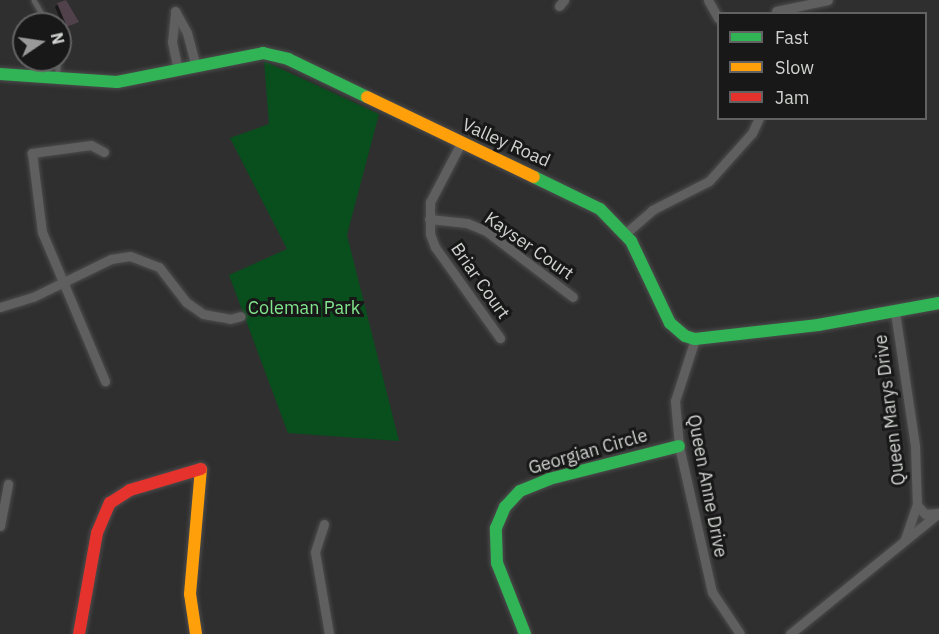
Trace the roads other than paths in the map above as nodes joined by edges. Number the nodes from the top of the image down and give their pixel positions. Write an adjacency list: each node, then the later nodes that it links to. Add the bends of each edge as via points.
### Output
1 (173, 0): 4 (street)
2 (708, 0): 6 (street)
3 (828, 0): 5 (street)
4 (175, 11): 7 (street, via 188,33); 8 (street, via 172,42)
5 (776, 11)
6 (717, 16)
7 (196, 66): 8 (street, Valley Road); 13 (street, Valley Road, via 247,55 277,54)
8 (178, 70): 11 (street, Valley Road, via 117,82)
9 (57, 72): 11 (lane)
10 (0, 74): 11 (street, Valley Road)
11 (57, 76)
12 (758, 120): 16 (street, via 752,133 709,181 652,210)
13 (461, 143): 15 (street, Briar Court, via 430,202); 16 (street, Valley Road, via 577,195 612,218)
14 (104, 152): 17 (street, via 91,145 32,153 42,232)
15 (429, 219): 18 (street, Kayser Court, via 467,223 486,231); 23 (street, Briar Court, via 435,247)
16 (626, 234): 24 (street, Valley Road, via 670,323)
17 (63, 283): 20 (street); 22 (street, via 111,259 141,258 159,267 186,302 202,314 230,319); 25 (street)
18 (573, 297)
19 (939, 303): 21 (street)
20 (0, 307)
21 (895, 312): 24 (street); 28 (street, Queen Marys Drive, via 915,446)
22 (241, 316)
23 (500, 338)
24 (695, 339): 26 (street, Queen Anne Drive, via 675,401)
25 (105, 381)
26 (679, 446): 36 (street, Georgian Circle, via 549,479 520,491 504,507 496,528 497,563); 37 (street, Queen Anne Drive, via 712,592)
27 (8, 484): 31 (street)
28 (917, 505): 29 (street, Queen Marys Drive, via 925,514); 32 (street, Queen Marys Drive)
29 (939, 513): 32 (street)
30 (324, 524): 35 (street, via 315,552)
31 (0, 526)
32 (905, 541): 38 (street)
33 (79, 634): 34 (street, via 97,533 110,503 130,490 203,468 190,594)
34 (196, 634)
35 (329, 634)
36 (525, 634)
37 (740, 634)
38 (790, 634)

